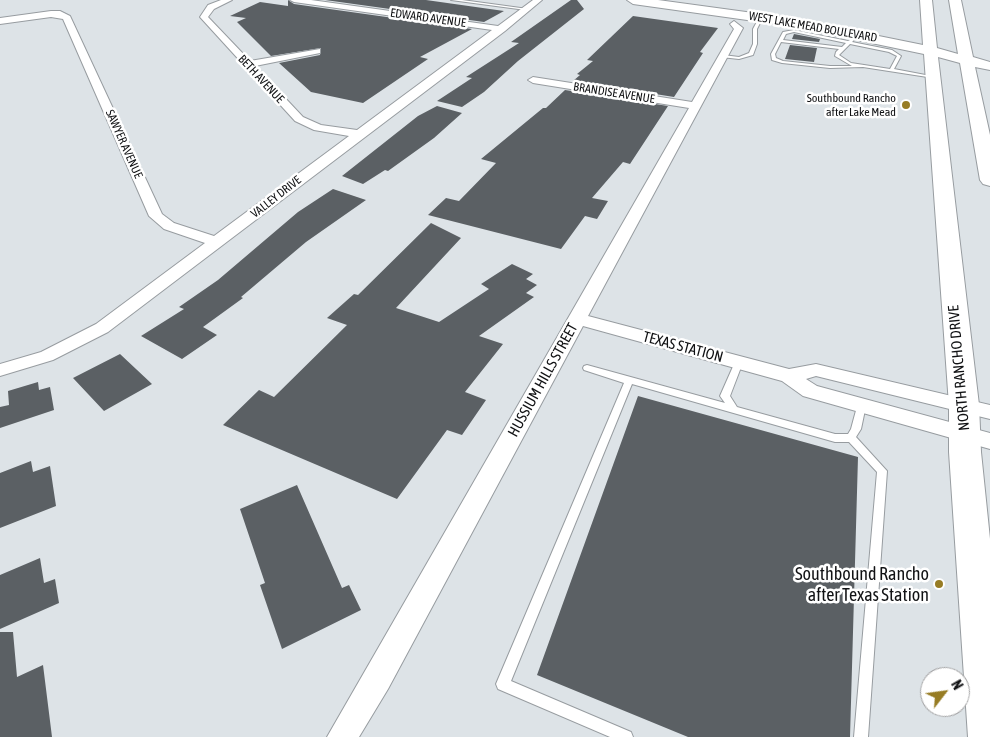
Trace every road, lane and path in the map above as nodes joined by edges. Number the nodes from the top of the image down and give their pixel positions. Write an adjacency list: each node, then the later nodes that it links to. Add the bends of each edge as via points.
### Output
1 (228, 0): 26 (street, BETH AVENUE, via 211,8 204,16)
2 (294, 0): 16 (street, EDWARD AVENUE)
3 (454, 0): 10 (lane)
4 (538, 0): 10 (street, VALLEY DRIVE)
5 (633, 0): 11 (main road, WEST LAKE MEAD BOULEVARD)
6 (680, 0): 18 (main road, WEST LAKE MEAD BOULEVARD, via 770,12)
7 (926, 0): 13 (main road, NORTH RANCHO DRIVE)
8 (943, 0): 9 (main road)
9 (956, 4): 23 (main road)
10 (526, 9): 16 (street, VALLEY DRIVE)
11 (761, 17): 18 (main road, WEST LAKE MEAD BOULEVARD); 24 (lane, via 755,29 751,54 739,58)
12 (0, 21): 37 (street, SAWYER AVENUE, via 60,14 67,18 156,216 169,226)
13 (929, 22): 15 (main road); 20 (main road, NORTH RANCHO DRIVE)
14 (734, 24): 24 (street, HUSSIUM HILLS STREET, via 739,28)
15 (916, 26)
16 (502, 29): 35 (street, VALLEY DRIVE)
17 (893, 29): 18 (main road)
18 (857, 36): 19 (lane, via 794,30 784,33); 20 (main road, WEST LAKE MEAD BOULEVARD); 21 (lane); 29 (lane, via 899,56)
19 (781, 40): 21 (lane); 28 (lane, via 773,54 777,60 830,68)
20 (932, 47): 23 (main road, WEST LAKE MEAD BOULEVARD); 30 (main road, NORTH RANCHO DRIVE)
21 (842, 48): 28 (lane, via 837,55)
22 (317, 51): 26 (street)
23 (966, 55): 25 (main road, WEST LAKE MEAD BOULEVARD); 27 (main road, WEST LAKE MEAD BOULEVARD); 33 (main road)
24 (723, 56): 34 (street, HUSSIUM HILLS STREET)
25 (990, 57)
26 (247, 64): 35 (street, BETH AVENUE, via 299,119 318,128)
27 (990, 66)
28 (861, 67): 29 (lane)
29 (891, 71): 30 (lane)
30 (934, 77): 46 (main road, NORTH RANCHO DRIVE)
31 (533, 80): 34 (street, BRANDISE AVENUE)
32 (990, 89): 33 (main road)
33 (974, 95): 36 (main road)
34 (695, 106): 38 (street, HUSSIUM HILLS STREET)
35 (358, 134): 37 (street, VALLEY DRIVE)
36 (990, 180)
37 (217, 242): 41 (street, VALLEY DRIVE, via 102,328 47,356)
38 (577, 319): 39 (street, TEXAS STATION); 48 (street, HUSSIUM HILLS STREET, via 378,679)
39 (739, 362): 42 (street, TEXAS STATION); 45 (lane, via 725,396)
40 (587, 368): 43 (lane)
41 (0, 370)
42 (789, 376): 44 (street, TEXAS STATION, via 810,391); 46 (street, TEXAS STATION, via 816,370)
43 (624, 379): 45 (lane); 49 (lane, via 629,381 504,684)
44 (861, 405): 46 (street, TEXAS STATION); 47 (lane)
45 (734, 409): 47 (lane, via 835,438)
46 (977, 423): 51 (main road, NORTH RANCHO DRIVE)
47 (851, 438): 50 (lane, via 882,470)
48 (342, 737)
49 (626, 737)
50 (861, 737)
51 (990, 737)

